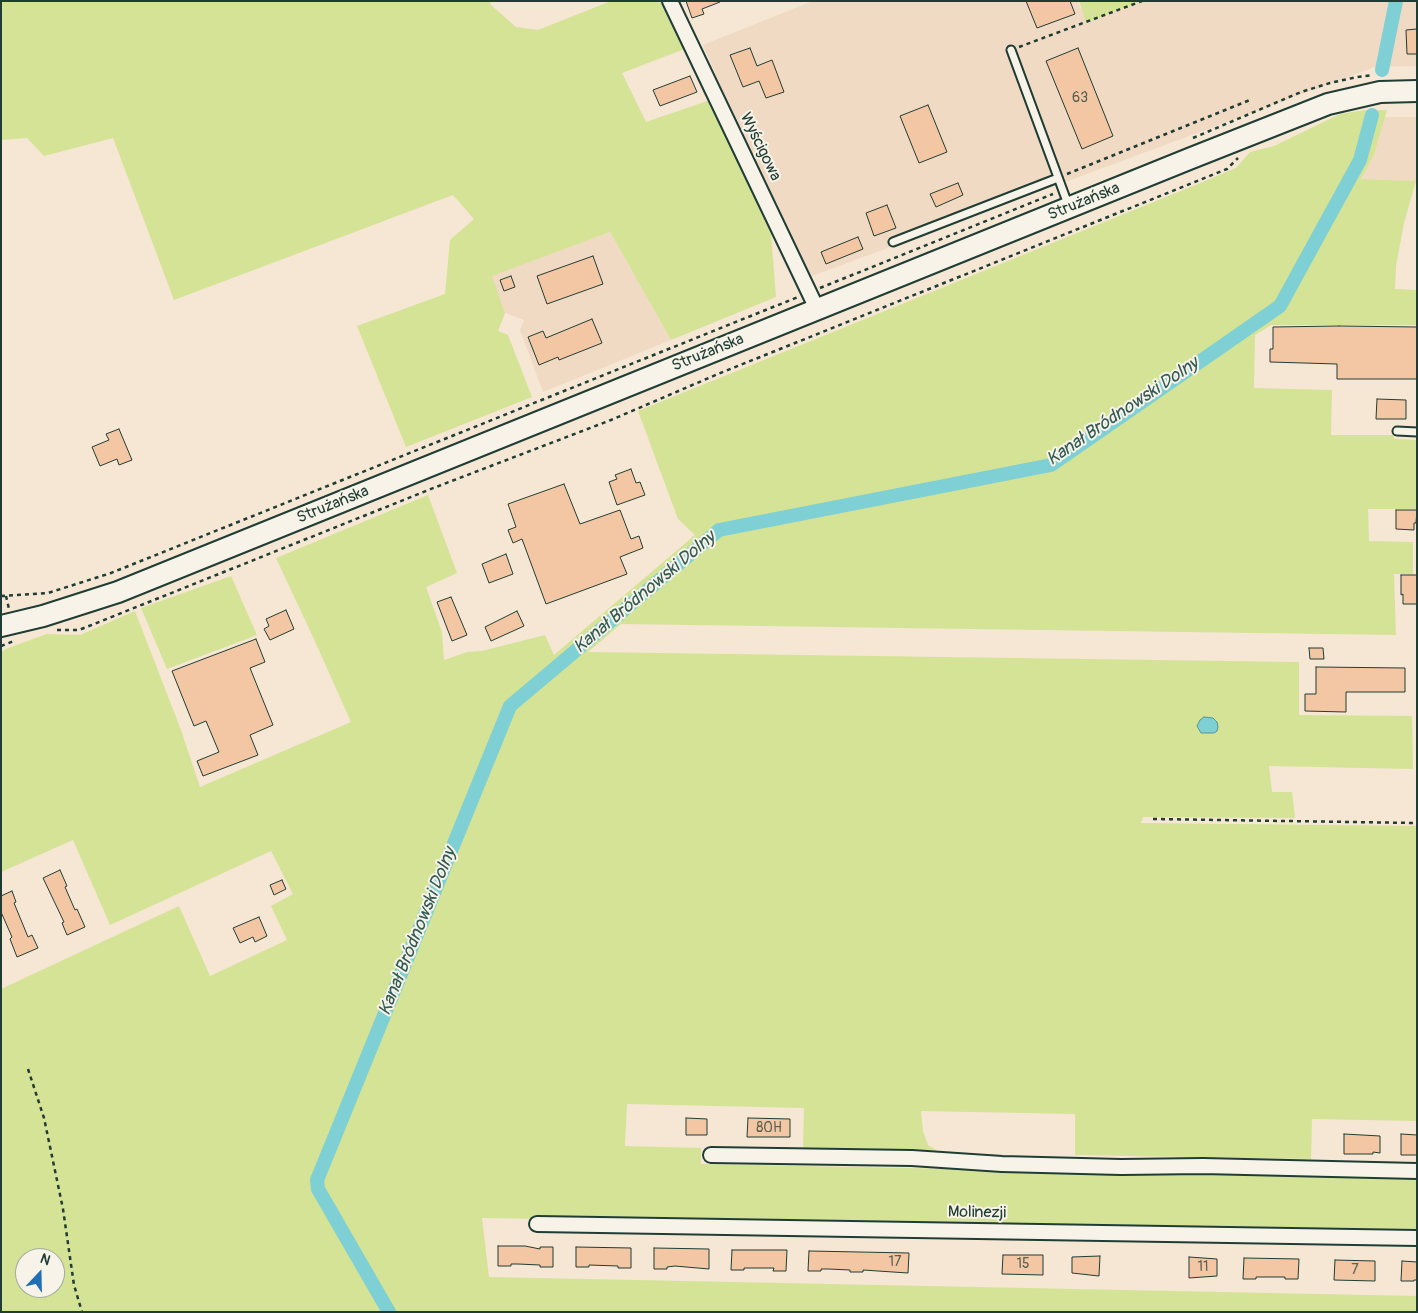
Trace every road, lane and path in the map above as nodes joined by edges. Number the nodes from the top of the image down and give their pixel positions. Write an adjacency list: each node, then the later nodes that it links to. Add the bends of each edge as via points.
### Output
1 (670, 1): 10 (street, Wyścigowa)
2 (1142, 1): 3 (path)
3 (1011, 50): 7 (lane)
4 (1417, 91): 8 (main road, Strużańska, via 1380,92 1328,104)
5 (1250, 100): 7 (path)
6 (1240, 155): 16 (path, via 1227,169 611,420 79,630)
7 (1058, 178): 8 (lane); 9 (lane)
8 (1066, 199): 10 (main road, Strużańska); 10 (path)
9 (893, 242)
10 (814, 300): 14 (path, via 111,573 48,593); 15 (main road, Strużańska, via 112,594 43,616)
11 (1396, 431): 12 (lane)
12 (1417, 432)
13 (1, 596): 14 (path)
14 (6, 596): 15 (path)
15 (6, 620)
16 (53, 630)
17 (18, 639): 18 (path)
18 (1, 646)
19 (1153, 819): 20 (path)
20 (1417, 823)
21 (28, 1069): 26 (path, via 44,1118 63,1209 74,1285)
22 (711, 1155): 23 (street, via 912,1158 1121,1167)
23 (1417, 1171)
24 (537, 1224): 25 (street, Molinezji)
25 (1417, 1238)
26 (82, 1312)

